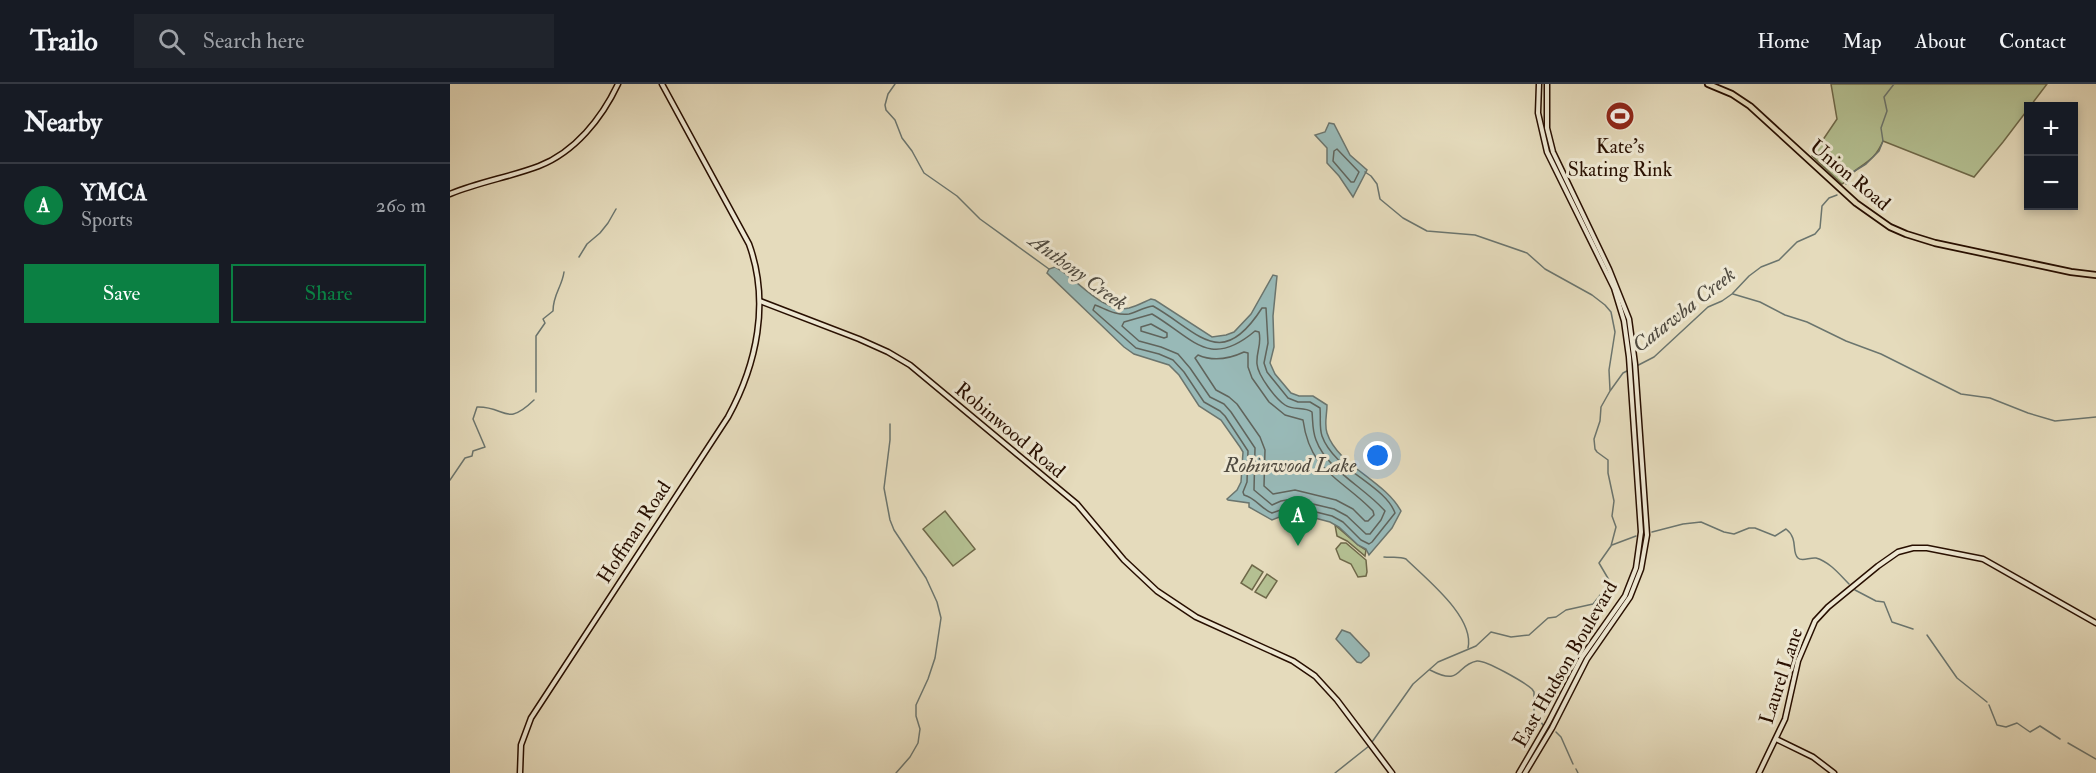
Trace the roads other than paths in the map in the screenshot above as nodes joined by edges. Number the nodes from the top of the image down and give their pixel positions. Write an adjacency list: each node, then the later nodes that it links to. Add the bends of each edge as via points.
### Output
1 (618, 84): 6 (main road, via 593,124 559,156 538,167)
2 (662, 84): 8 (main road, via 747,239 758,270)
3 (1539, 84): 13 (main road, East Hudson Boulevard, via 1538,108 1546,148 1614,288 1626,331 1641,532 1636,568 1625,596 1582,657)
4 (1547, 84): 14 (main road, East Hudson Boulevard, via 1551,144 1625,307 1632,332 1646,521 1645,550 1630,597 1587,659)
5 (1708, 84): 7 (main road, Union Road, via 1743,100 1856,203 1890,227 1935,243)
6 (450, 194)
7 (2096, 275)
8 (760, 301): 11 (main road, Hoffman Road, via 754,351 732,408 535,711 523,739); 12 (main road, Robinwood Road, via 868,343 910,365 1077,504 1124,560 1157,591 1196,617 1305,668 1330,692)
9 (2096, 623): 10 (main road, Laurel Lane, via 1983,559 1927,548 1905,550 1878,566 1815,621 1802,649 1785,719)
10 (1776, 739): 15 (main road, Laurel Lane); 16 (main road, via 1813,757)
11 (519, 773)
12 (1392, 773)
13 (1519, 773)
14 (1525, 773)
15 (1760, 773)
16 (1834, 773)

